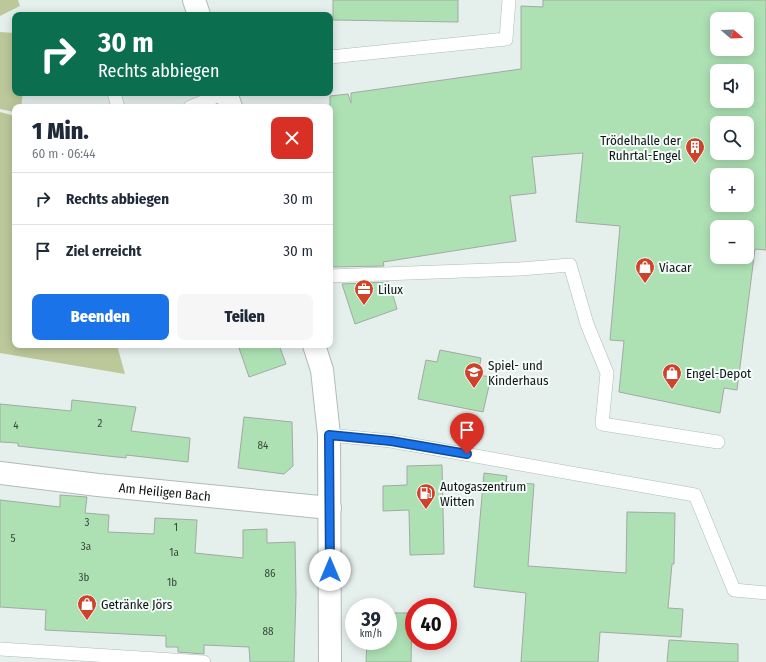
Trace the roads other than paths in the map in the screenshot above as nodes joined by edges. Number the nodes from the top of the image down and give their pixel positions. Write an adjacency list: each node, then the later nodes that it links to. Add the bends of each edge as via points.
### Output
1 (509, 0): 2 (lane, via 506,39)
2 (333, 57)
3 (218, 96): 4 (lane)
4 (198, 104)
5 (333, 276): 8 (lane, via 570,265 587,324 607,373 602,424)
6 (315, 348): 7 (street, via 322,370)
7 (329, 435): 10 (street); 11 (lane, via 391,441 695,495 734,590)
8 (718, 442)
9 (0, 473): 10 (street, Am Heiligen Bach)
10 (330, 508): 14 (street)
11 (766, 593)
12 (0, 649): 13 (lane)
13 (204, 662)
14 (330, 662)

